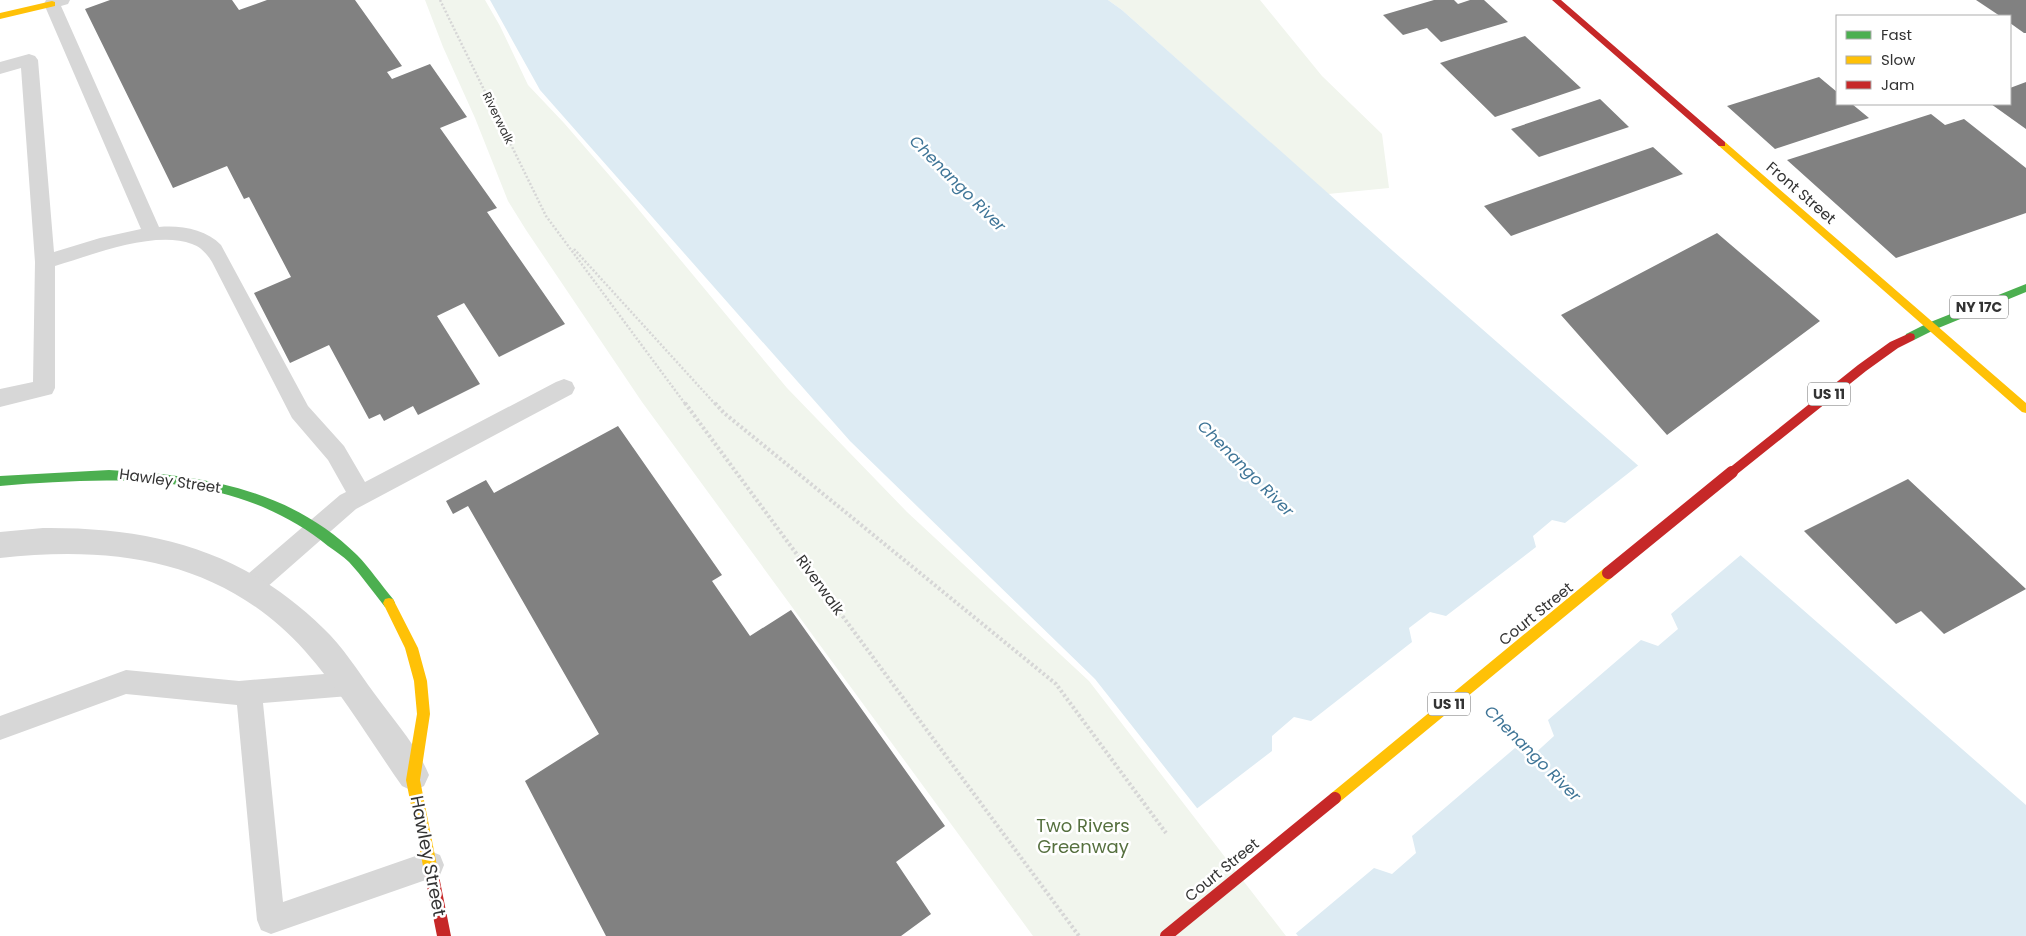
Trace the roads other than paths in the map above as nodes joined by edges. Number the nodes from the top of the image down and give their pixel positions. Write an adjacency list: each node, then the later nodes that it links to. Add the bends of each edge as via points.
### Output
1 (1556, 0): 8 (street, Front Street)
2 (57, 2): 3 (street); 5 (lane)
3 (0, 16)
4 (0, 68): 6 (lane, via 29,60)
5 (153, 234): 6 (lane); 13 (lane, via 194,236 211,246 300,412 336,453)
6 (44, 262): 10 (lane, via 44,388)
7 (2026, 288): 8 (street, NY 17C)
8 (1932, 326): 11 (street, Front Street); 23 (street, Court Street / US 11, bridge, via 1878,355)
9 (564, 388): 13 (lane)
10 (0, 398)
11 (2026, 409)
12 (0, 481): 14 (street, Hawley Street, via 87,473 180,479 220,487 282,506)
13 (360, 495): 14 (lane)
14 (317, 527): 16 (lane); 20 (street, Hawley Street, via 364,569 392,607 415,656 422,685 423,711 421,740)
15 (0, 545): 16 (street, Hawley Street, via 65,539 139,546 195,561)
16 (250, 587): 17 (street, Hawley Street, via 314,638)
17 (349, 684): 18 (lane); 20 (street, Hawley Street)
18 (249, 693): 19 (lane, via 126,682); 21 (lane, via 271,920)
19 (0, 728)
20 (413, 775): 21 (street, Hawley Street)
21 (430, 865): 22 (street, Hawley Street)
22 (444, 936)
23 (1166, 936)

